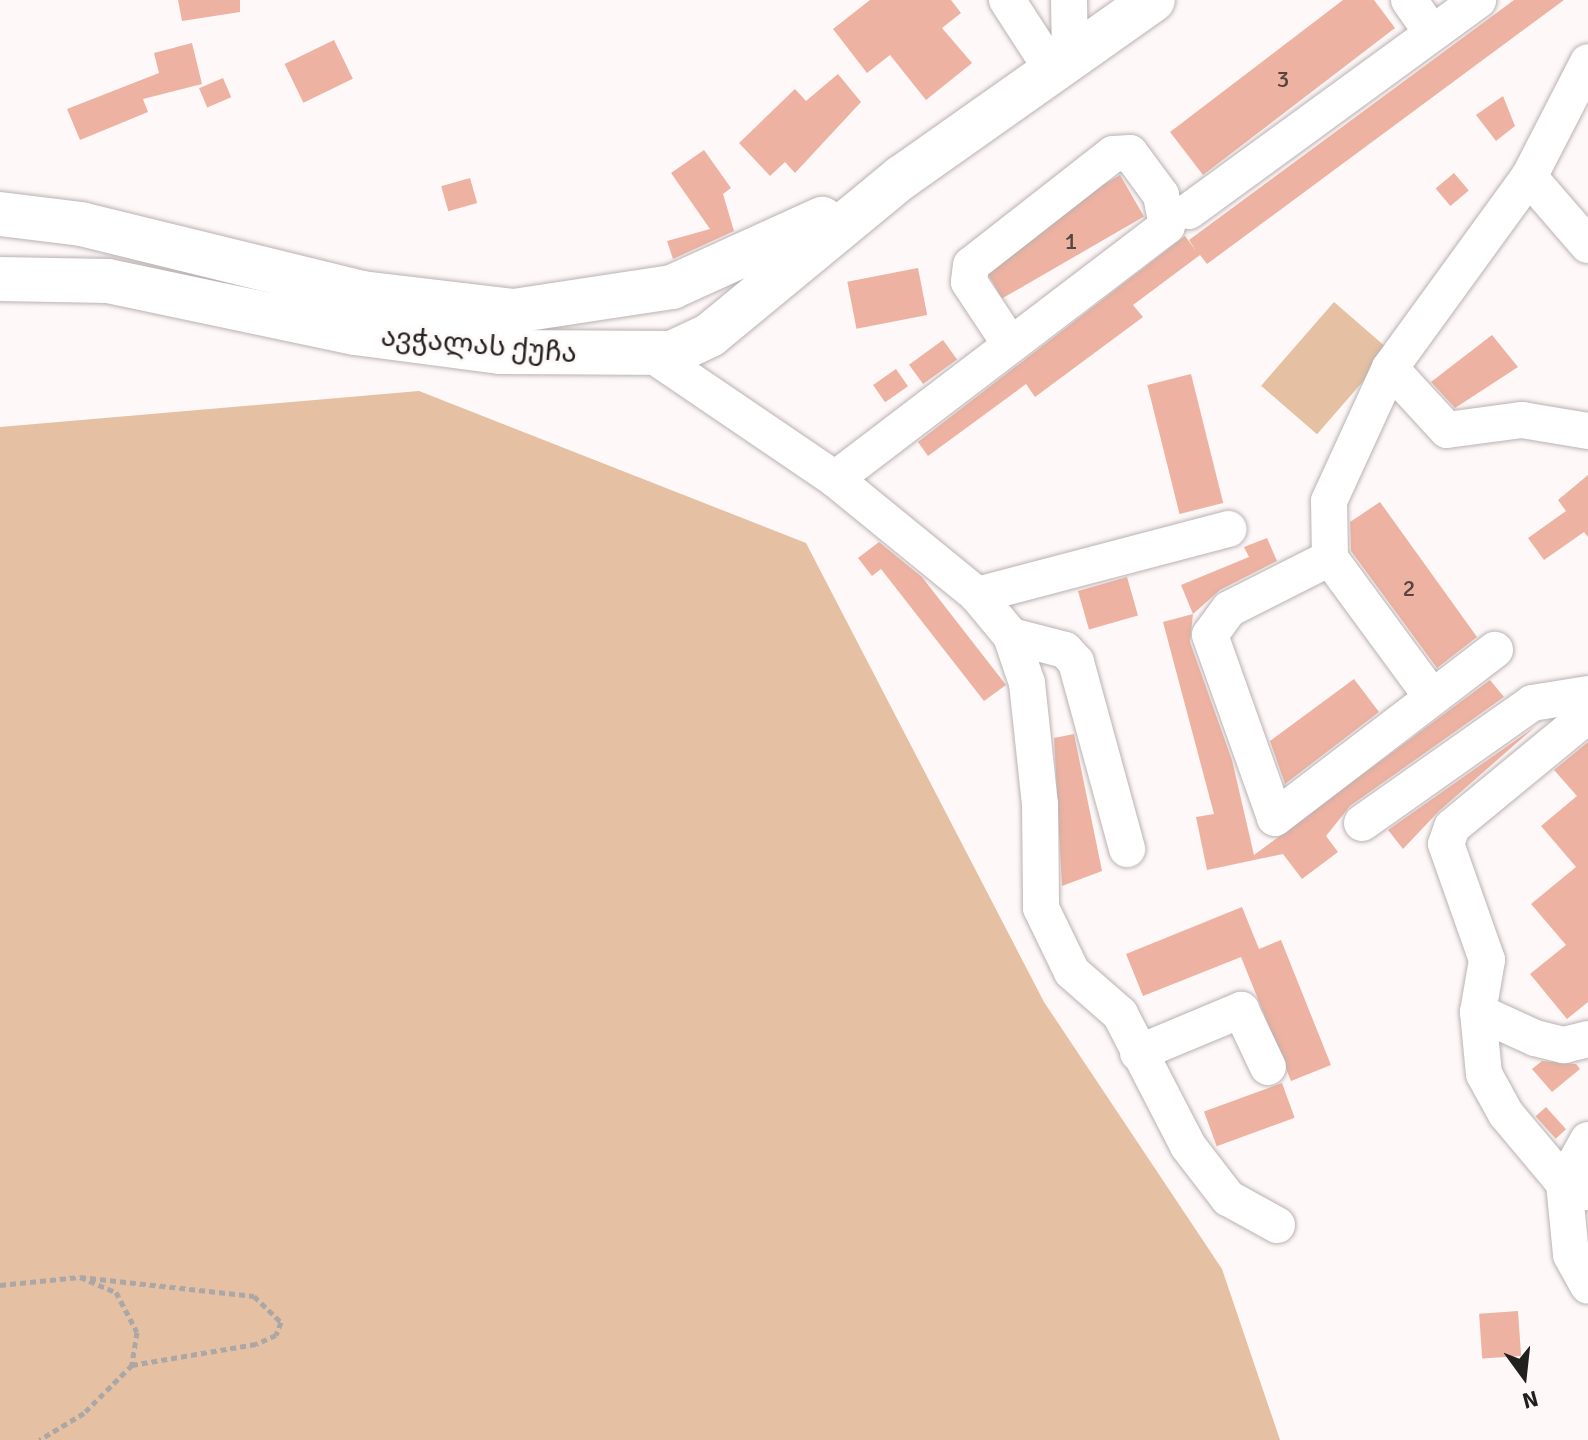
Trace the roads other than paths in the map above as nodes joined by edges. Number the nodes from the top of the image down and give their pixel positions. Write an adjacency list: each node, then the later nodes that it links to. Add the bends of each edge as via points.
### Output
1 (1007, 0): 8 (street)
2 (1069, 0): 8 (street)
3 (1153, 0): 8 (highway, ავჭალას ქუჩა)
4 (1409, 0): 6 (street)
5 (1478, 0): 6 (street)
6 (1432, 33): 11 (street)
7 (1588, 62): 10 (street)
8 (1062, 65): 9 (highway, ავჭალას ქუჩა)
9 (902, 177): 15 (highway, ავჭალას ქუჩა); 16 (highway, ავჭალას ქუჩა)
10 (1529, 177): 13 (street); 19 (street)
11 (1189, 211)
12 (0, 214): 15 (highway, ავჭალას ქუჩა, via 81,224 443,306 551,309)
13 (1588, 245)
14 (0, 279): 18 (highway, ავჭალას ქუჩა, via 108,281 355,333 500,352)
15 (672, 287): 16 (highway, via 695,306)
16 (698, 342): 18 (highway, ავჭალას ქუჩა); 20 (street)
17 (1010, 344): 17 (street, via 969,282 971,265 1113,154 1130,153 1161,195 1167,226); 22 (street)
18 (654, 356): 20 (street)
19 (1390, 368): 21 (street, via 1447,430 1522,420); 24 (street, via 1329,501)
20 (719, 394): 22 (street)
21 (1588, 431)
22 (835, 479): 25 (street)
23 (1228, 529): 25 (street)
24 (1330, 558): 29 (street); 29 (street, via 1229,609 1210,635 1275,818)
25 (977, 595): 26 (street)
26 (1011, 636): 32 (street, via 1065,650 1076,662); 35 (street, via 1027,683 1039,789 1041,908 1072,972 1120,1014)
27 (1495, 650): 29 (street)
28 (1588, 694): 31 (street, via 1532,703)
29 (1432, 697)
30 (1588, 715): 33 (street, via 1452,827 1448,858 1487,960)
31 (1362, 823)
32 (1127, 849)
33 (1478, 1012): 34 (street, via 1535,1038 1564,1045); 38 (street, via 1484,1074 1506,1114)
34 (1588, 1039)
35 (1138, 1053): 36 (street, via 1241,1010); 39 (street, via 1188,1146 1228,1198)
36 (1268, 1067)
37 (1588, 1140): 38 (street)
38 (1576, 1188): 40 (street, via 1571,1255)
39 (1277, 1225)
40 (1588, 1286)

